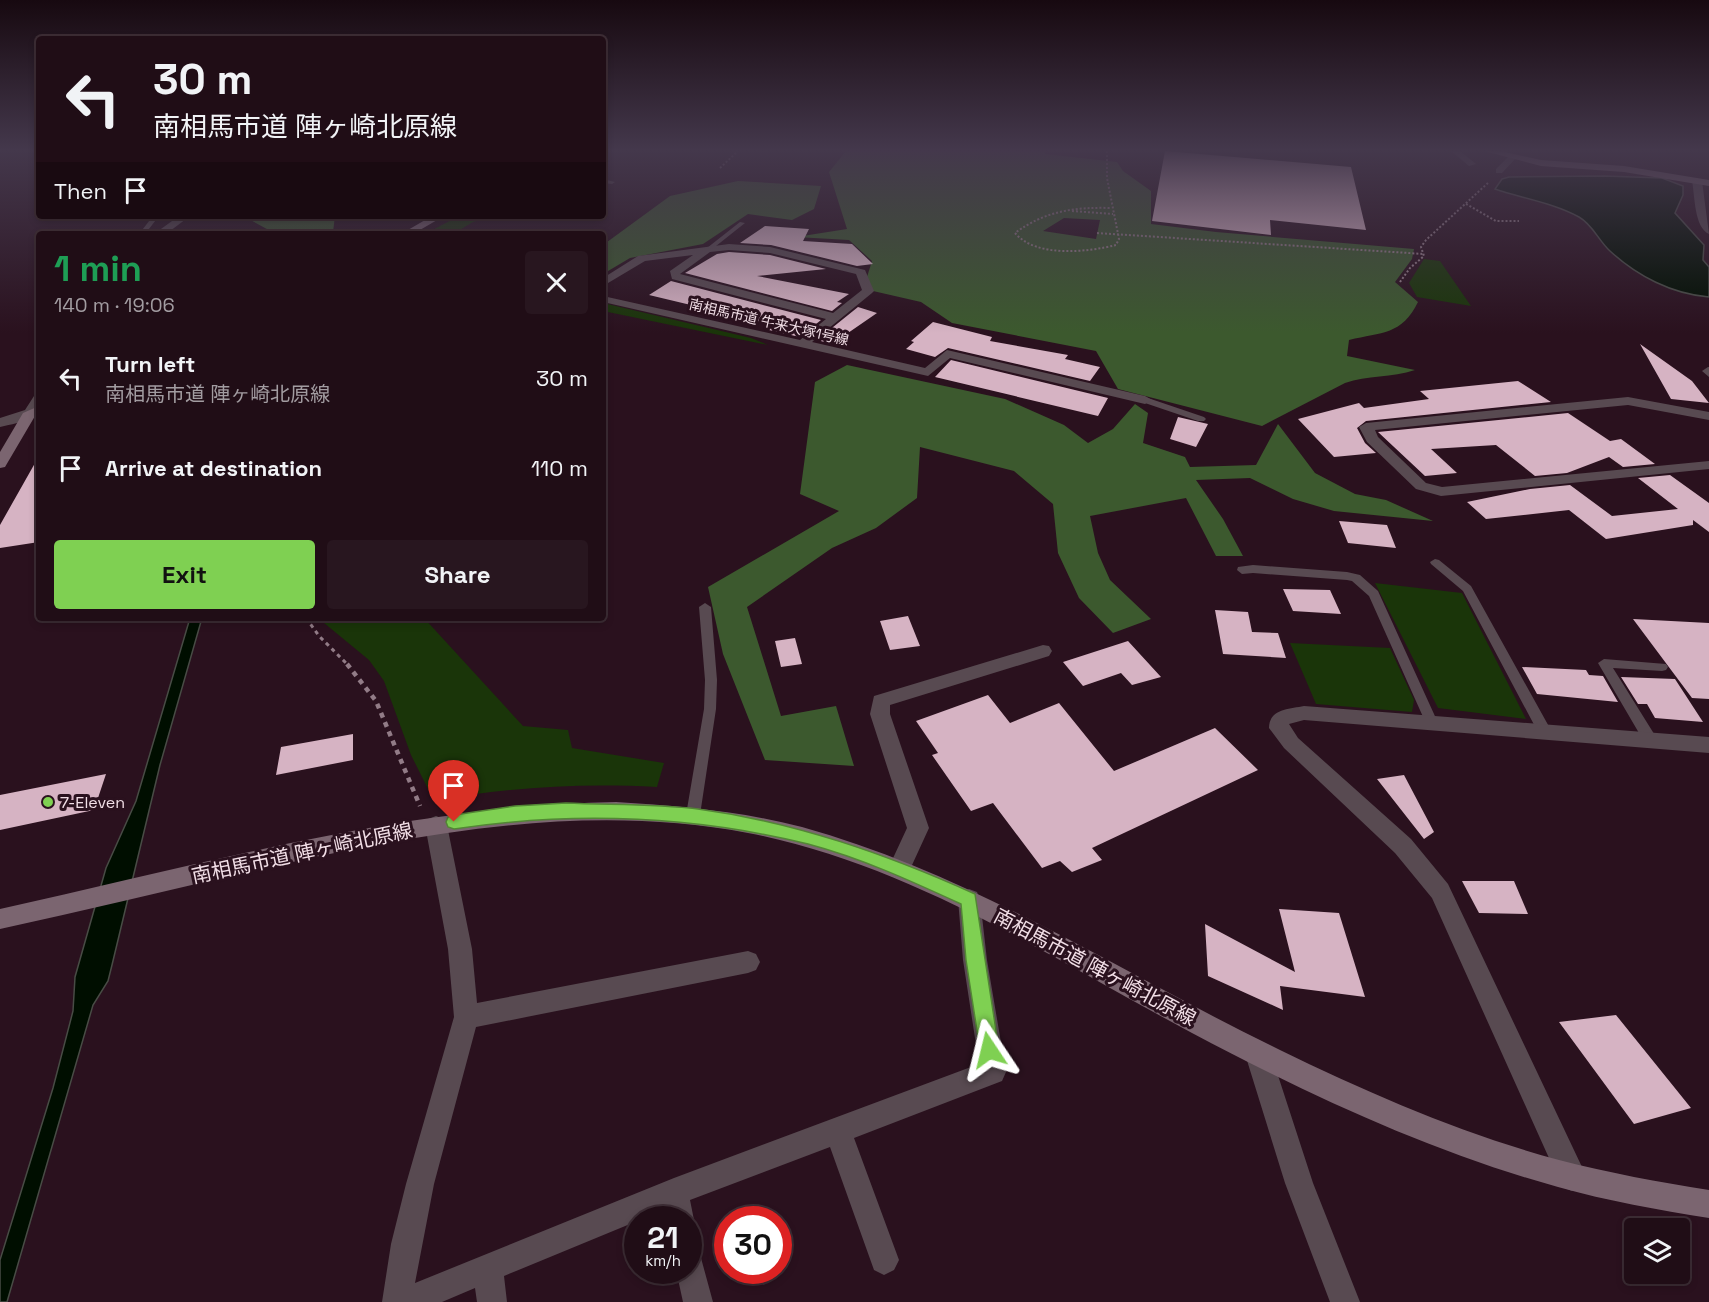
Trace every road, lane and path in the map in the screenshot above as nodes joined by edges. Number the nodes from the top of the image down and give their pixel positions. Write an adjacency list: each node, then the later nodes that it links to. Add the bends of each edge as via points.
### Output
1 (1057, 212): 17 (path, via 1031,220 1015,234 1016,238 1046,248 1096,250 1116,245)
2 (1084, 212): 6 (path)
3 (1458, 212): 19 (path, via 1421,246)
4 (1481, 212): 10 (path, via 1496,220)
5 (1702, 212): 15 (street)
6 (1113, 214): 17 (path)
7 (154, 219): 12 (lane)
8 (180, 219): 13 (street)
9 (433, 219): 14 (street)
10 (1519, 221)
11 (742, 223): 18 (lane)
12 (144, 231)
13 (163, 231)
14 (411, 231)
15 (1709, 231)
16 (1097, 233): 17 (path)
17 (1117, 235): 19 (path)
18 (709, 249): 20 (street, via 642,258); 23 (street, via 674,273 676,277); 23 (street, via 770,250 861,272 868,291)
19 (1424, 254): 21 (path)
20 (606, 281)
21 (1400, 282)
22 (606, 300): 24 (street, 南相馬市道 牛来大塚1号線)
23 (834, 317): 24 (street)
24 (801, 345): 25 (street, 南相馬市道 牛来大塚1号線, via 928,372 947,354)
25 (1145, 400): 28 (lane)
26 (35, 411): 29 (street); 30 (street)
27 (1709, 416): 31 (street, via 1628,401 1366,427 1372,439 1421,486 1441,492)
28 (1201, 418)
29 (0, 423)
30 (0, 464)
31 (1709, 465)
32 (1435, 562): 39 (lane, via 1467,589)
33 (1242, 570): 38 (lane, via 1356,578 1374,594)
34 (705, 607): 42 (lane, via 710,709)
35 (309, 621): 43 (path, via 380,706 420,805)
36 (1043, 651): 44 (street, via 881,700 880,714 918,828)
37 (1662, 667): 40 (lane, via 1604,663)
38 (1433, 725): 39 (street); 51 (street, via 1304,713 1284,717 1279,728 1403,846 1440,891)
39 (1545, 732): 40 (street)
40 (1651, 741): 41 (street)
41 (1709, 746)
42 (693, 816): 43 (street, 南相馬市道 陣ヶ崎北原線, via 566,810); 44 (street, 南相馬市道 陣ヶ崎北原線, via 808,838)
43 (436, 825): 46 (street, 南相馬市道 陣ヶ崎北原線, via 301,851); 48 (street, via 460,949)
44 (899, 869): 45 (street, 南相馬市道 陣ヶ崎北原線)
45 (969, 899): 49 (street, 南相馬市道 陣ヶ崎北原線); 50 (street, via 993,1072)
46 (0, 919)
47 (748, 962): 48 (street)
48 (466, 1017): 58 (street, via 420,1184)
49 (1258, 1054): 51 (street, 南相馬市道 陣ヶ崎北原線, via 1413,1125); 62 (street, via 1295,1172)
50 (838, 1131): 52 (street); 55 (street)
51 (1572, 1177): 53 (street, 南相馬市道 陣ヶ崎北原線)
52 (674, 1192): 54 (street); 56 (street)
53 (1709, 1204)
54 (677, 1206)
55 (884, 1260)
56 (488, 1269): 59 (street); 60 (street)
57 (694, 1284): 61 (street)
58 (397, 1302)
59 (405, 1302)
60 (492, 1302)
61 (698, 1302)
62 (1345, 1302)

